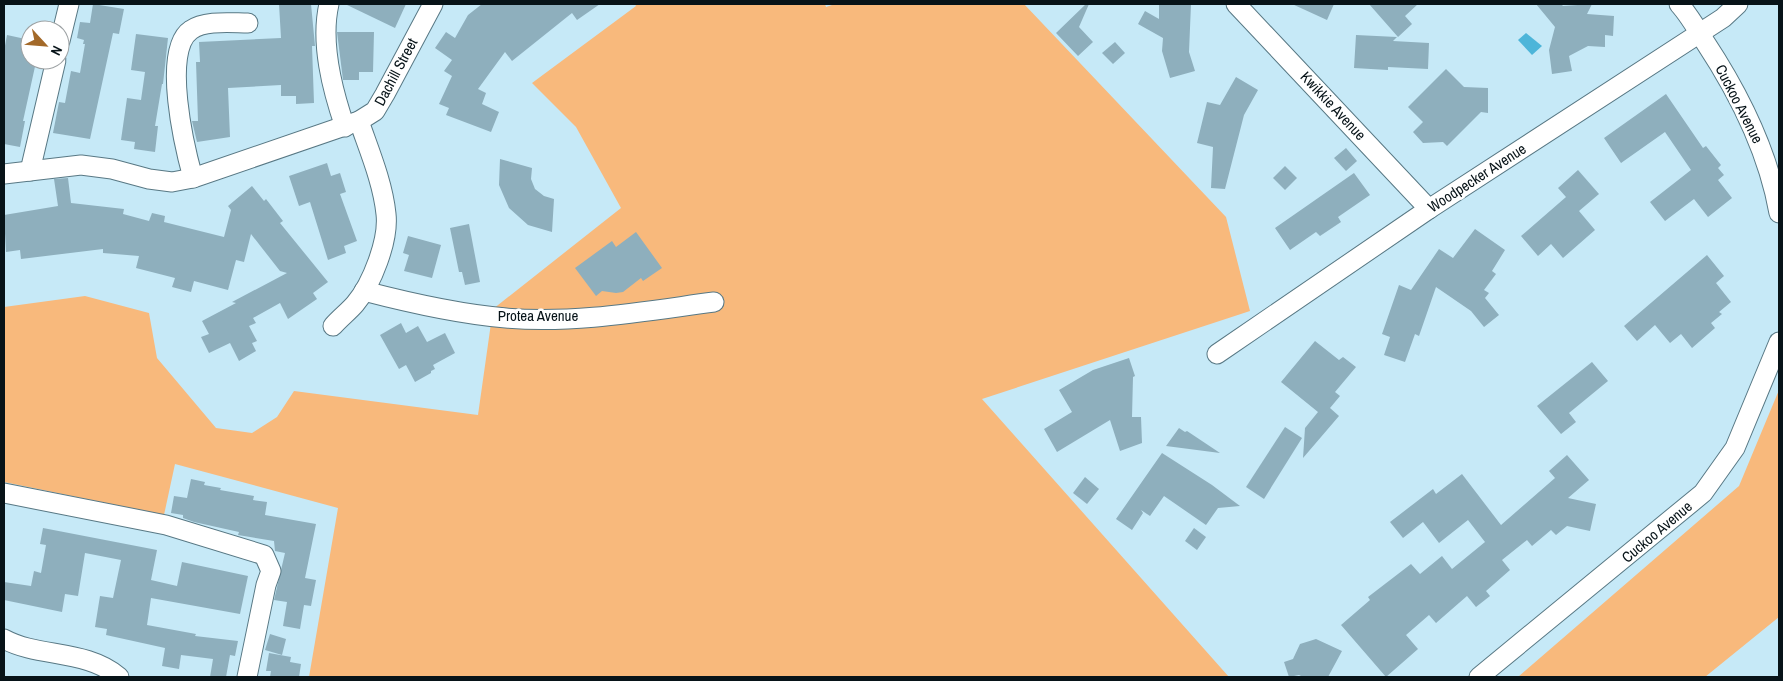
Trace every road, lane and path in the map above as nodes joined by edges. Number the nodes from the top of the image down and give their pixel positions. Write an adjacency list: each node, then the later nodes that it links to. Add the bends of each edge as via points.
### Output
1 (69, 4): 7 (street)
2 (330, 4): 11 (street, via 326,17 329,65)
3 (433, 4): 11 (street, Dachill Street, via 375,111)
4 (1236, 4): 15 (street, Kwikkie Avenue)
5 (1679, 4): 9 (street, Cuckoo Avenue)
6 (1738, 4): 9 (street, Woodpecker Avenue, via 1723,18)
7 (65, 20)
8 (248, 23): 14 (street, via 202,25 190,30 181,46 176,67 176,91)
9 (1699, 32): 15 (street, Woodpecker Avenue); 16 (street, Cuckoo Avenue, via 1748,116 1765,157)
10 (54, 70): 12 (street)
11 (352, 124): 14 (street, Dachill Street); 17 (street, via 383,196 386,215 386,236)
12 (30, 171): 13 (street, Dachill Street); 14 (street, Dachill Street, via 81,165 172,182)
13 (4, 174)
14 (194, 178)
15 (1429, 209): 21 (street, Woodpecker Avenue)
16 (1779, 214)
17 (364, 291): 18 (street, Protea Avenue, via 452,311 506,318 606,315); 19 (street)
18 (714, 302)
19 (333, 326)
20 (1779, 342): 26 (street, Cuckoo Avenue, via 1735,448 1703,493)
21 (1217, 354)
22 (4, 493): 25 (street, via 181,528 264,555 271,571)
23 (10, 642): 24 (street, via 70,655)
24 (119, 677)
25 (247, 677)
26 (1480, 677)

